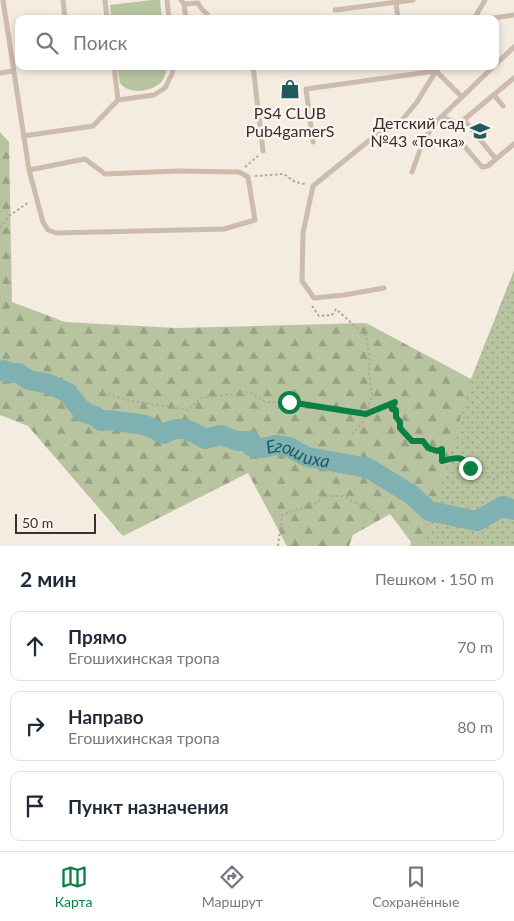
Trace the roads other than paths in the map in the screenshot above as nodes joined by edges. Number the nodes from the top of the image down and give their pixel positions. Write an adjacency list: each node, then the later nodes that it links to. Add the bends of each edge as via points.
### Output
1 (3, 0): 29 (lane)
2 (62, 0): 11 (lane)
3 (105, 0): 12 (lane)
4 (167, 0): 13 (lane)
5 (413, 0): 7 (lane)
6 (485, 0): 17 (lane)
7 (402, 1): 9 (lane)
8 (183, 2): 14 (lane); 15 (lane, via 198,2)
9 (396, 2): 10 (lane); 16 (lane)
10 (335, 10)
11 (64, 15)
12 (107, 15)
13 (169, 15)
14 (185, 15)
15 (207, 15)
16 (398, 15)
17 (476, 15)
18 (514, 15): 19 (lane)
19 (499, 17)
20 (514, 46): 21 (lane)
21 (499, 61)
22 (114, 70): 34 (lane)
23 (172, 70): 34 (lane, via 165,88 154,95)
24 (253, 70): 42 (lane)
25 (431, 70): 40 (lane, via 306,89)
26 (437, 70): 46 (lane, via 398,125 376,135 313,186 303,234 302,281 314,298)
27 (439, 70): 33 (lane)
28 (490, 70): 33 (lane)
29 (14, 71): 30 (lane); 38 (lane)
30 (0, 73)
31 (514, 78): 32 (lane)
32 (494, 95): 35 (lane); 37 (lane)
33 (462, 97): 36 (lane)
34 (118, 100): 38 (lane, via 93,126)
35 (504, 106)
36 (442, 117): 37 (lane, via 458,123); 45 (lane, via 424,139)
37 (464, 120): 43 (lane)
38 (23, 136): 44 (lane)
39 (460, 141): 43 (lane, via 482,167)
40 (313, 142)
41 (514, 144): 43 (lane)
42 (263, 151)
43 (496, 159)
44 (29, 170): 44 (lane, via 85,159 105,174 239,172 248,177 255,220 224,229 56,232 48,230 43,222)
45 (412, 172)
46 (384, 288)

